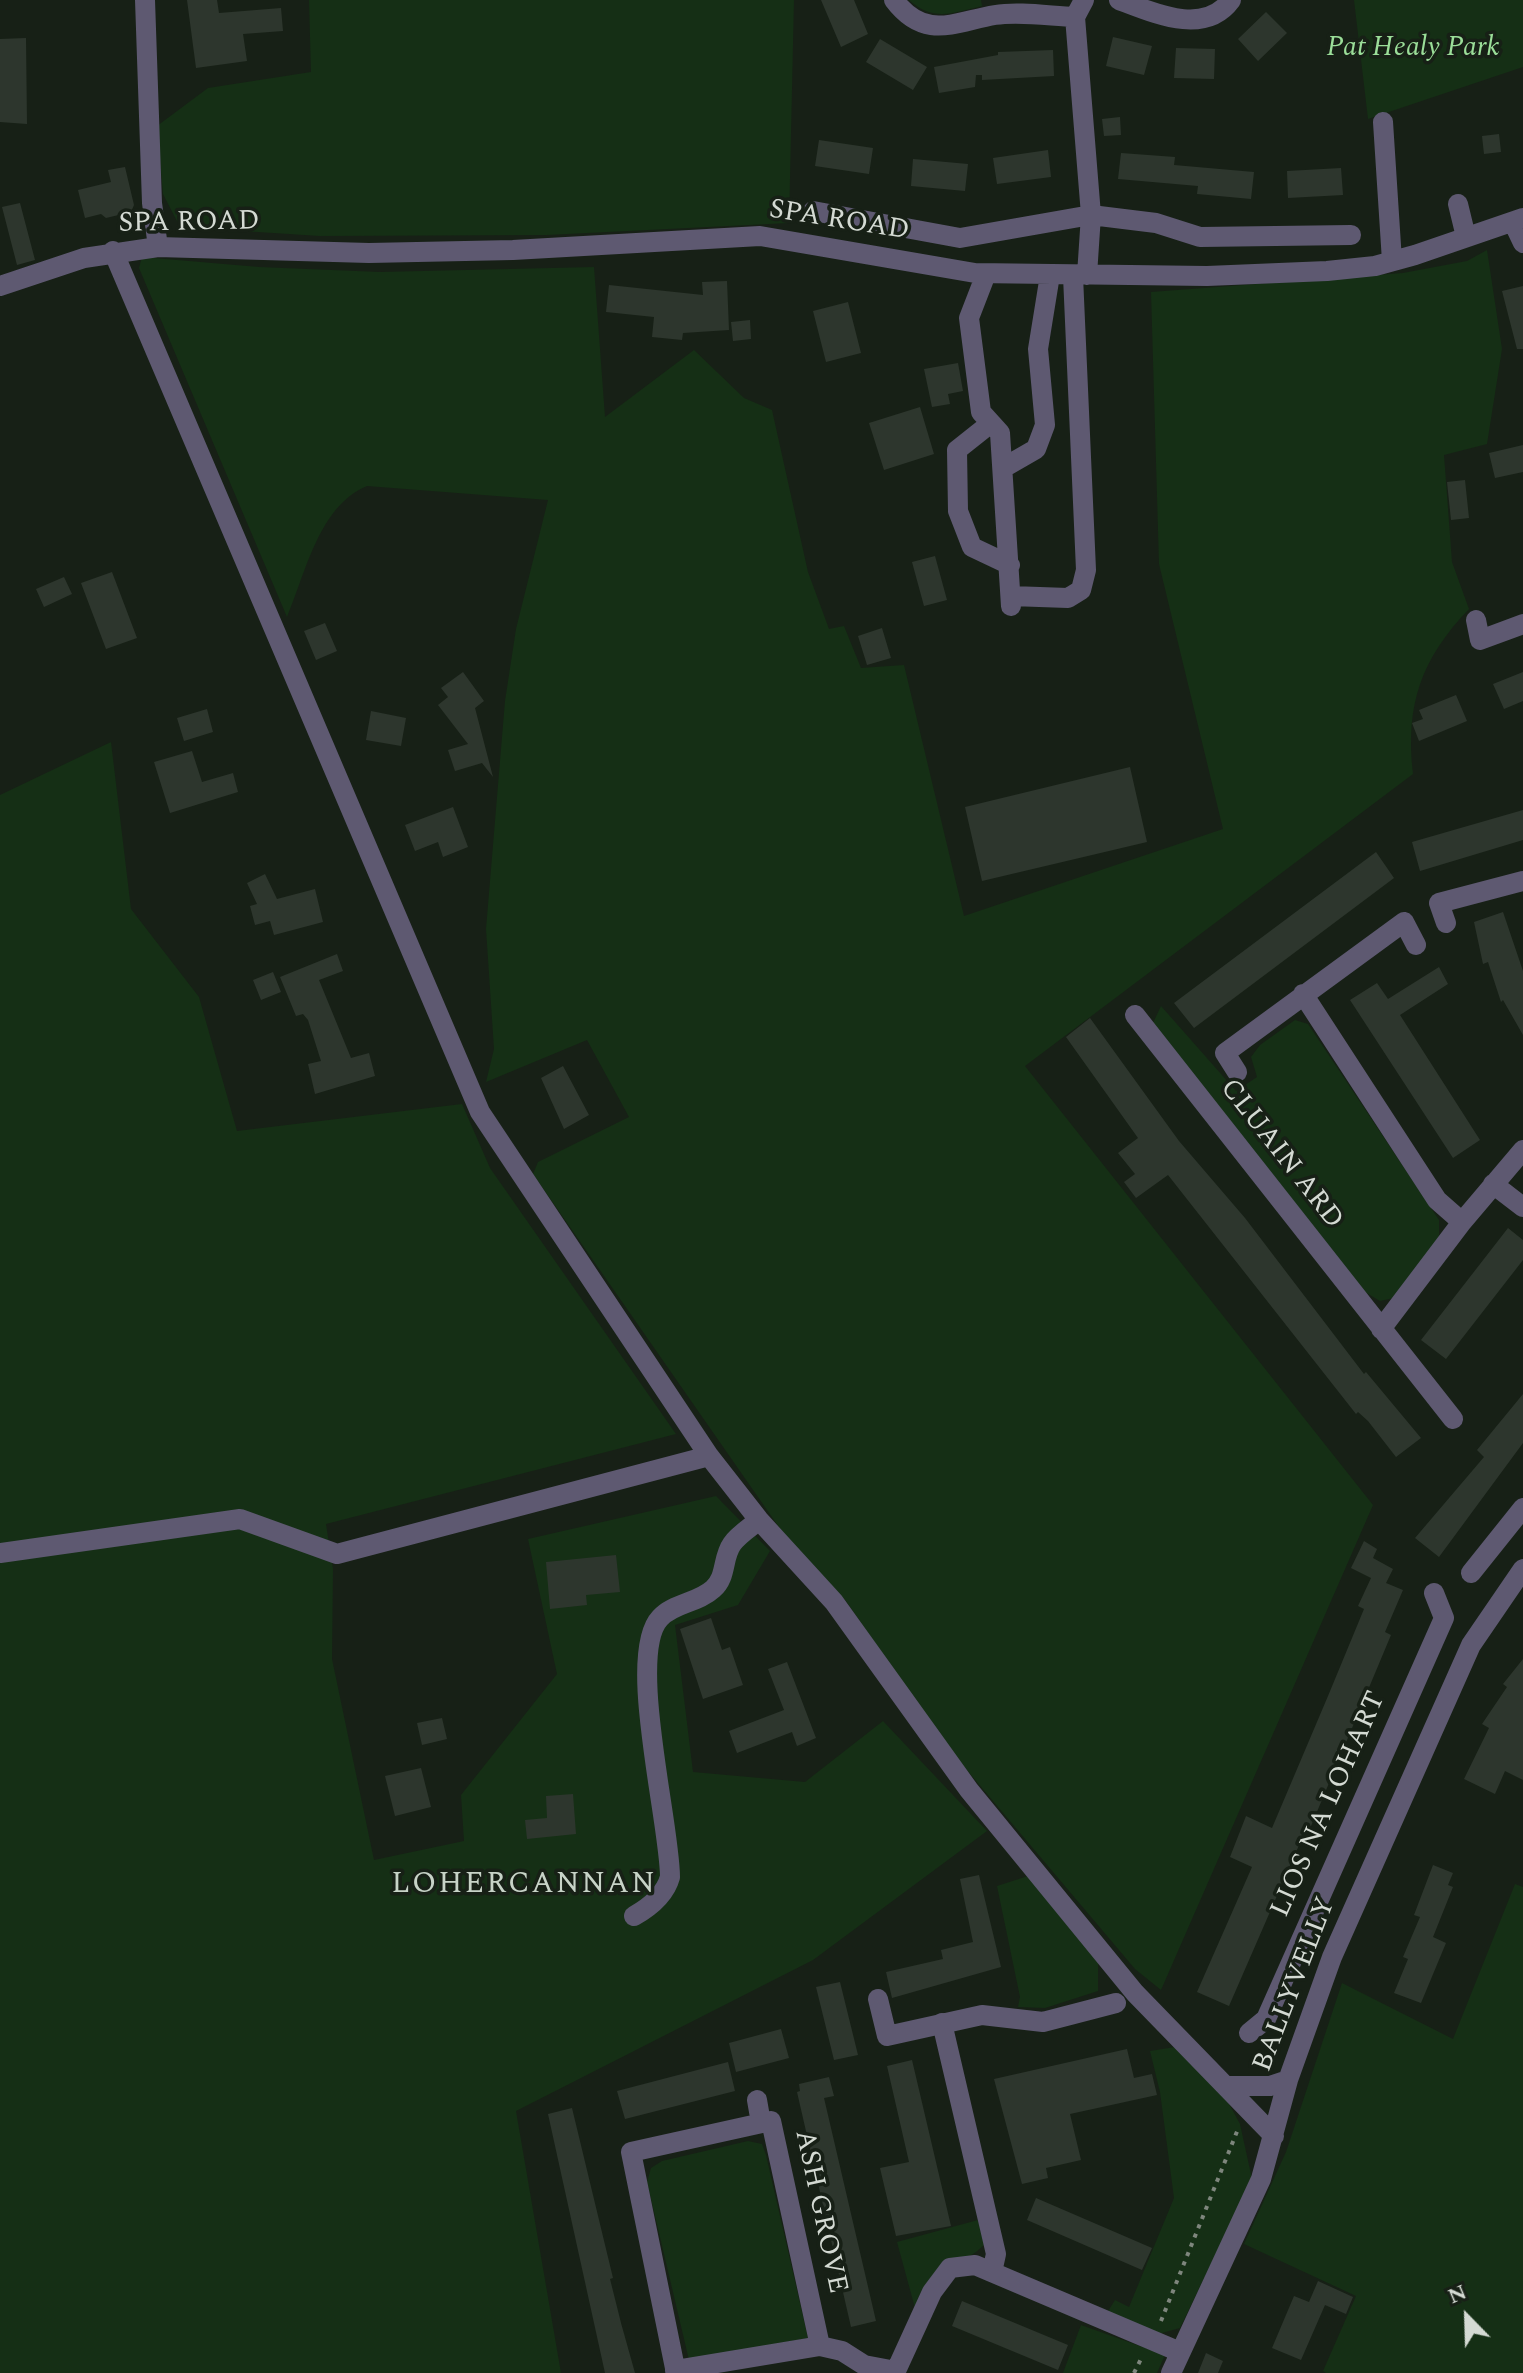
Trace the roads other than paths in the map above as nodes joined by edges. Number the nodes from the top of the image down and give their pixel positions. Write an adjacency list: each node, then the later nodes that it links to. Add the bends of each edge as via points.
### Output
1 (145, 0): 14 (street)
2 (894, 0): 5 (street, via 922,24 944,26 995,15)
3 (1119, 0): 4 (street, via 1190,20 1208,16)
4 (1231, 0)
5 (1080, 9): 9 (street)
6 (1383, 122): 16 (street)
7 (1458, 204): 12 (street)
8 (813, 211): 9 (street, via 960,238)
9 (1091, 215): 11 (street, via 1156,223 1200,237); 19 (street)
10 (1518, 220): 12 (street, SPA ROAD); 13 (street)
11 (1351, 235)
12 (1466, 237): 16 (street, SPA ROAD)
13 (1523, 243)
14 (158, 247): 15 (street, SPA ROAD); 17 (street, SPA ROAD, via 497,251 760,236)
15 (113, 251): 20 (street, SPA ROAD); 38 (street, via 480,1112)
16 (1392, 261): 19 (street, SPA ROAD, via 1327,271)
17 (986, 274): 18 (street, SPA ROAD); 21 (street, via 969,318 981,412)
18 (1050, 275): 19 (street, SPA ROAD); 22 (street, via 1038,349 1045,425 1036,449)
19 (1080, 276): 23 (street, via 1086,570 1081,590 1068,598 1011,601)
20 (0, 286)
21 (991, 423): 22 (street, via 1000,433); 23 (street, via 957,450 958,511 972,547)
22 (1003, 468): 23 (street)
23 (1010, 565)
24 (1476, 620): 25 (street, via 1480,640)
25 (1523, 624)
26 (1523, 881): 27 (street, via 1439,903)
27 (1446, 923)
28 (1416, 945): 29 (street, CLUAIN ARD, via 1404,922)
29 (1303, 994): 31 (street, CLUAIN ARD, via 1225,1053); 35 (street, via 1437,1200)
30 (1135, 1015): 36 (street, CLUAIN ARD)
31 (1237, 1072)
32 (1523, 1150): 33 (street)
33 (1493, 1184): 34 (street); 35 (street)
34 (1523, 1207)
35 (1462, 1222): 36 (street)
36 (1381, 1329): 37 (street, CLUAIN ARD)
37 (1453, 1419)
38 (709, 1456): 40 (street); 41 (street, via 337,1554 240,1519)
39 (1523, 1508): 43 (street)
40 (759, 1520): 47 (street, via 732,1544 713,1589 666,1612 648,1639 649,1718 670,1877 653,1903); 53 (street, via 834,1602 969,1790 1116,1969)
41 (0, 1553)
42 (1523, 1569): 46 (street, BALLYVELLY, via 1484,1622)
43 (1471, 1573)
44 (1434, 1593): 45 (street, LIOS NA LOHART, via 1444,1618)
45 (1359, 1808): 46 (street); 51 (street, LIOS NA LOHART, via 1266,2019)
46 (1393, 1823): 52 (street, BALLYVELLY, via 1332,1957)
47 (634, 1916)
48 (878, 1999): 50 (street, via 887,2036)
49 (1116, 2003): 50 (street, via 1043,2022 982,2015)
50 (942, 2023): 57 (street, via 996,2254)
51 (1249, 2033)
52 (1288, 2080): 53 (street, via 1270,2086); 56 (street, BALLYVELLY)
53 (1229, 2086): 56 (street, via 1246,2112)
54 (757, 2100): 55 (street)
55 (761, 2123): 58 (street, ASH GROVE, via 771,2121); 60 (street, ASH GROVE, via 631,2152)
56 (1274, 2136): 59 (street, BALLYVELLY, via 1238,2232)
57 (992, 2272): 59 (street); 61 (street, via 975,2265 950,2268 932,2292)
58 (820, 2346): 60 (street, ASH GROVE); 61 (street)
59 (1180, 2352): 62 (street, BALLYVELLY)
60 (676, 2372)
61 (895, 2372)
62 (1171, 2373)

